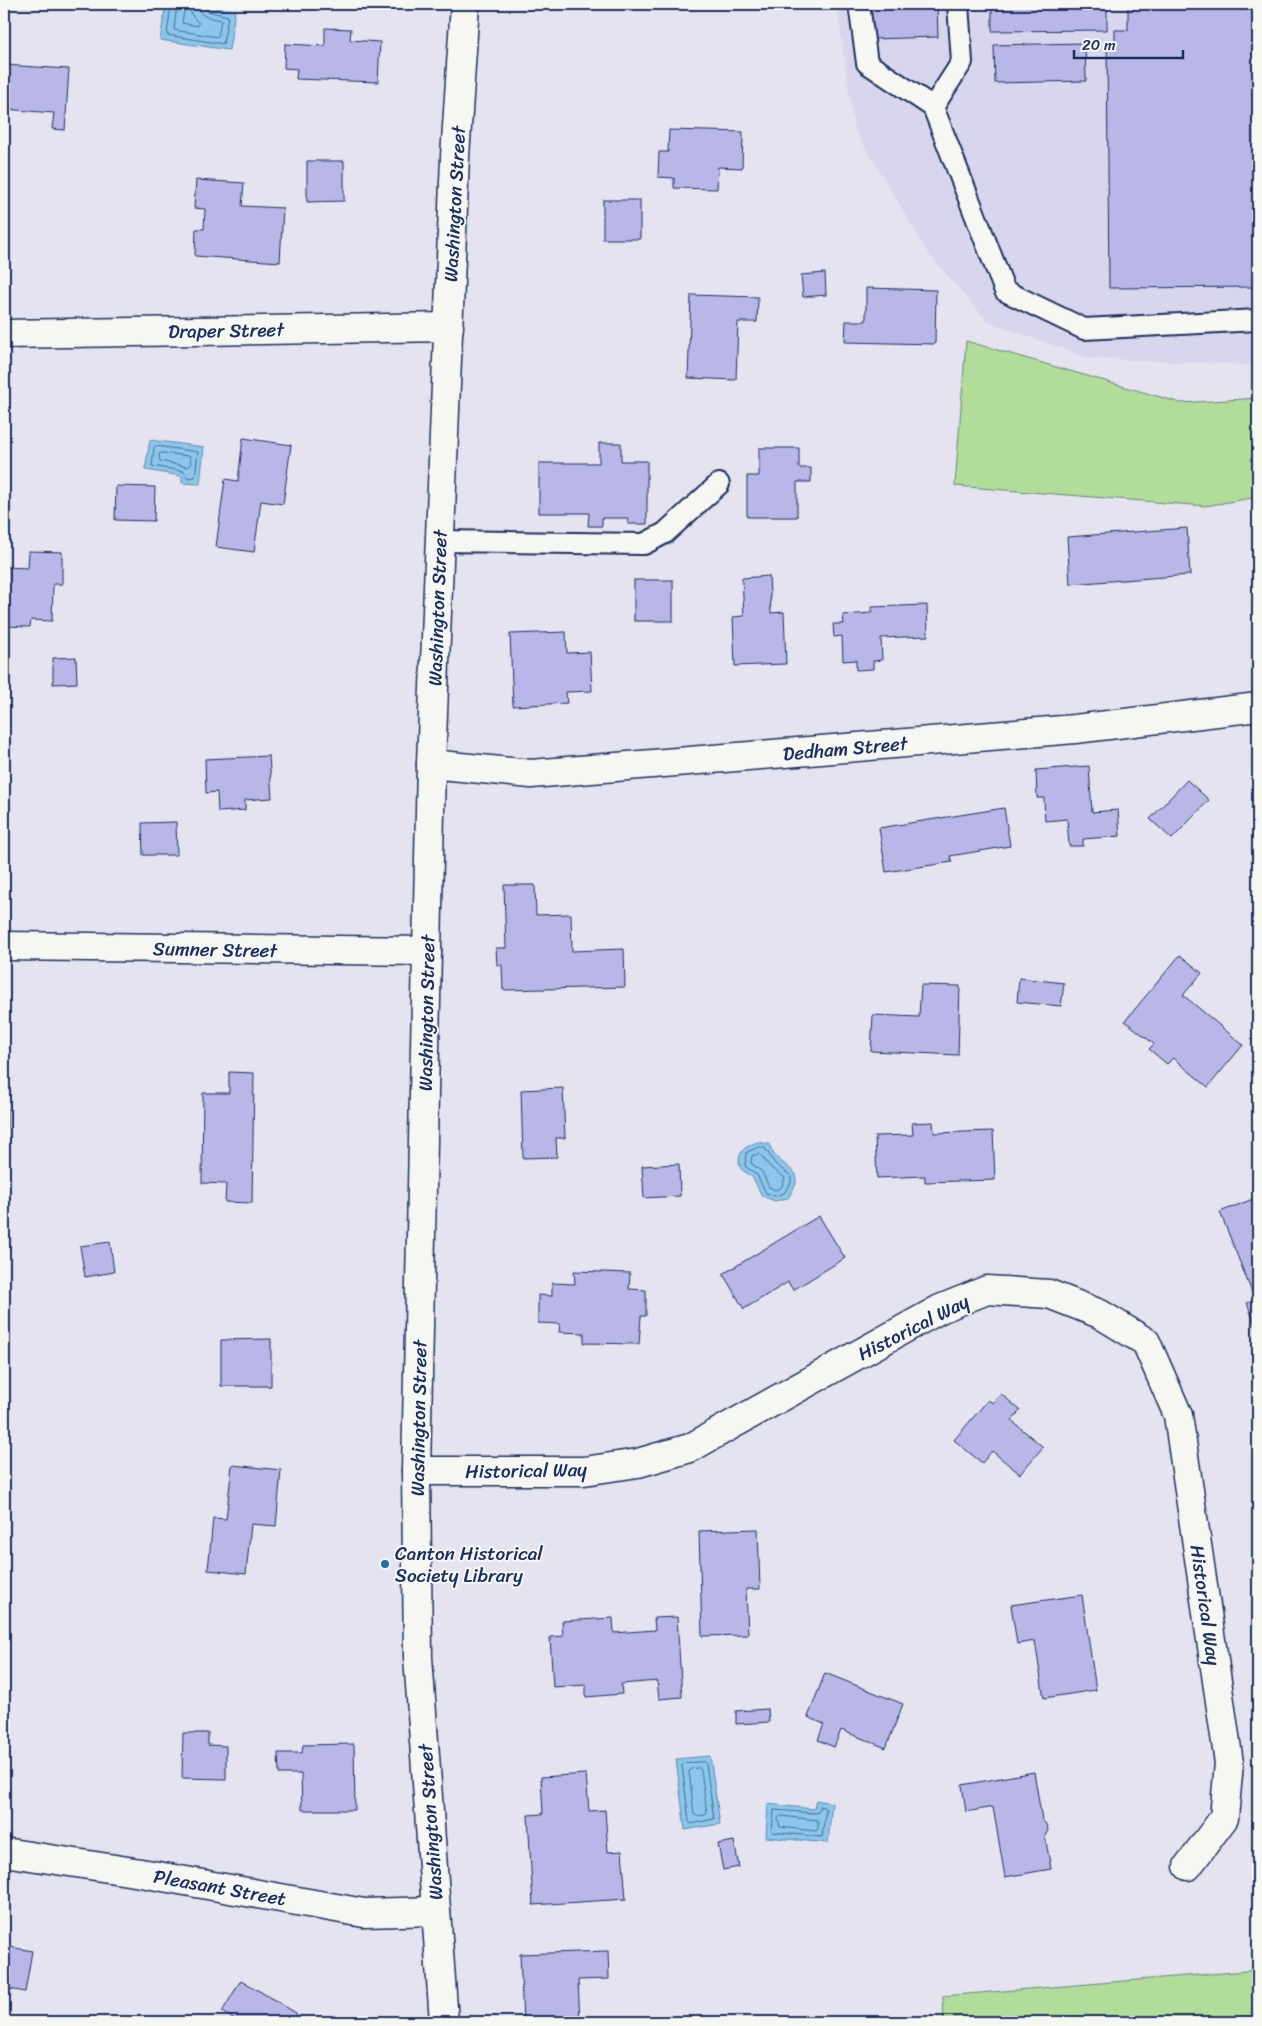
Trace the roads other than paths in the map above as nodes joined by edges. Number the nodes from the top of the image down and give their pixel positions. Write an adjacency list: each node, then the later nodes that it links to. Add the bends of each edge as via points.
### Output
1 (465, 4): 6 (main road, Washington Street)
2 (859, 4): 4 (lane, via 867,63)
3 (958, 4): 4 (lane, via 962,62)
4 (933, 107): 5 (lane, via 1005,291 1084,329)
5 (1258, 320)
6 (448, 327): 7 (main road, Draper Street); 9 (main road, Washington Street)
7 (4, 334)
8 (719, 484): 9 (lane, via 665,533 644,544)
9 (440, 541): 11 (main road, Washington Street)
10 (1258, 707): 11 (main road, Dedham Street, via 1075,729 531,774)
11 (431, 764): 13 (main road, Washington Street)
12 (4, 946): 13 (main road, Sumner Street)
13 (427, 951): 14 (main road, Washington Street)
14 (416, 1471): 16 (main road, Historical Way, via 584,1470 638,1462 690,1448 940,1308 987,1290 1049,1294 1100,1314 1146,1342 1178,1415 1230,1763 1224,1818); 17 (main road, Washington Street, via 418,1657)
15 (4, 1852): 17 (main road, Pleasant Street, via 364,1913)
16 (1188, 1866)
17 (436, 1910): 18 (main road, Washington Street)
18 (444, 2022)

